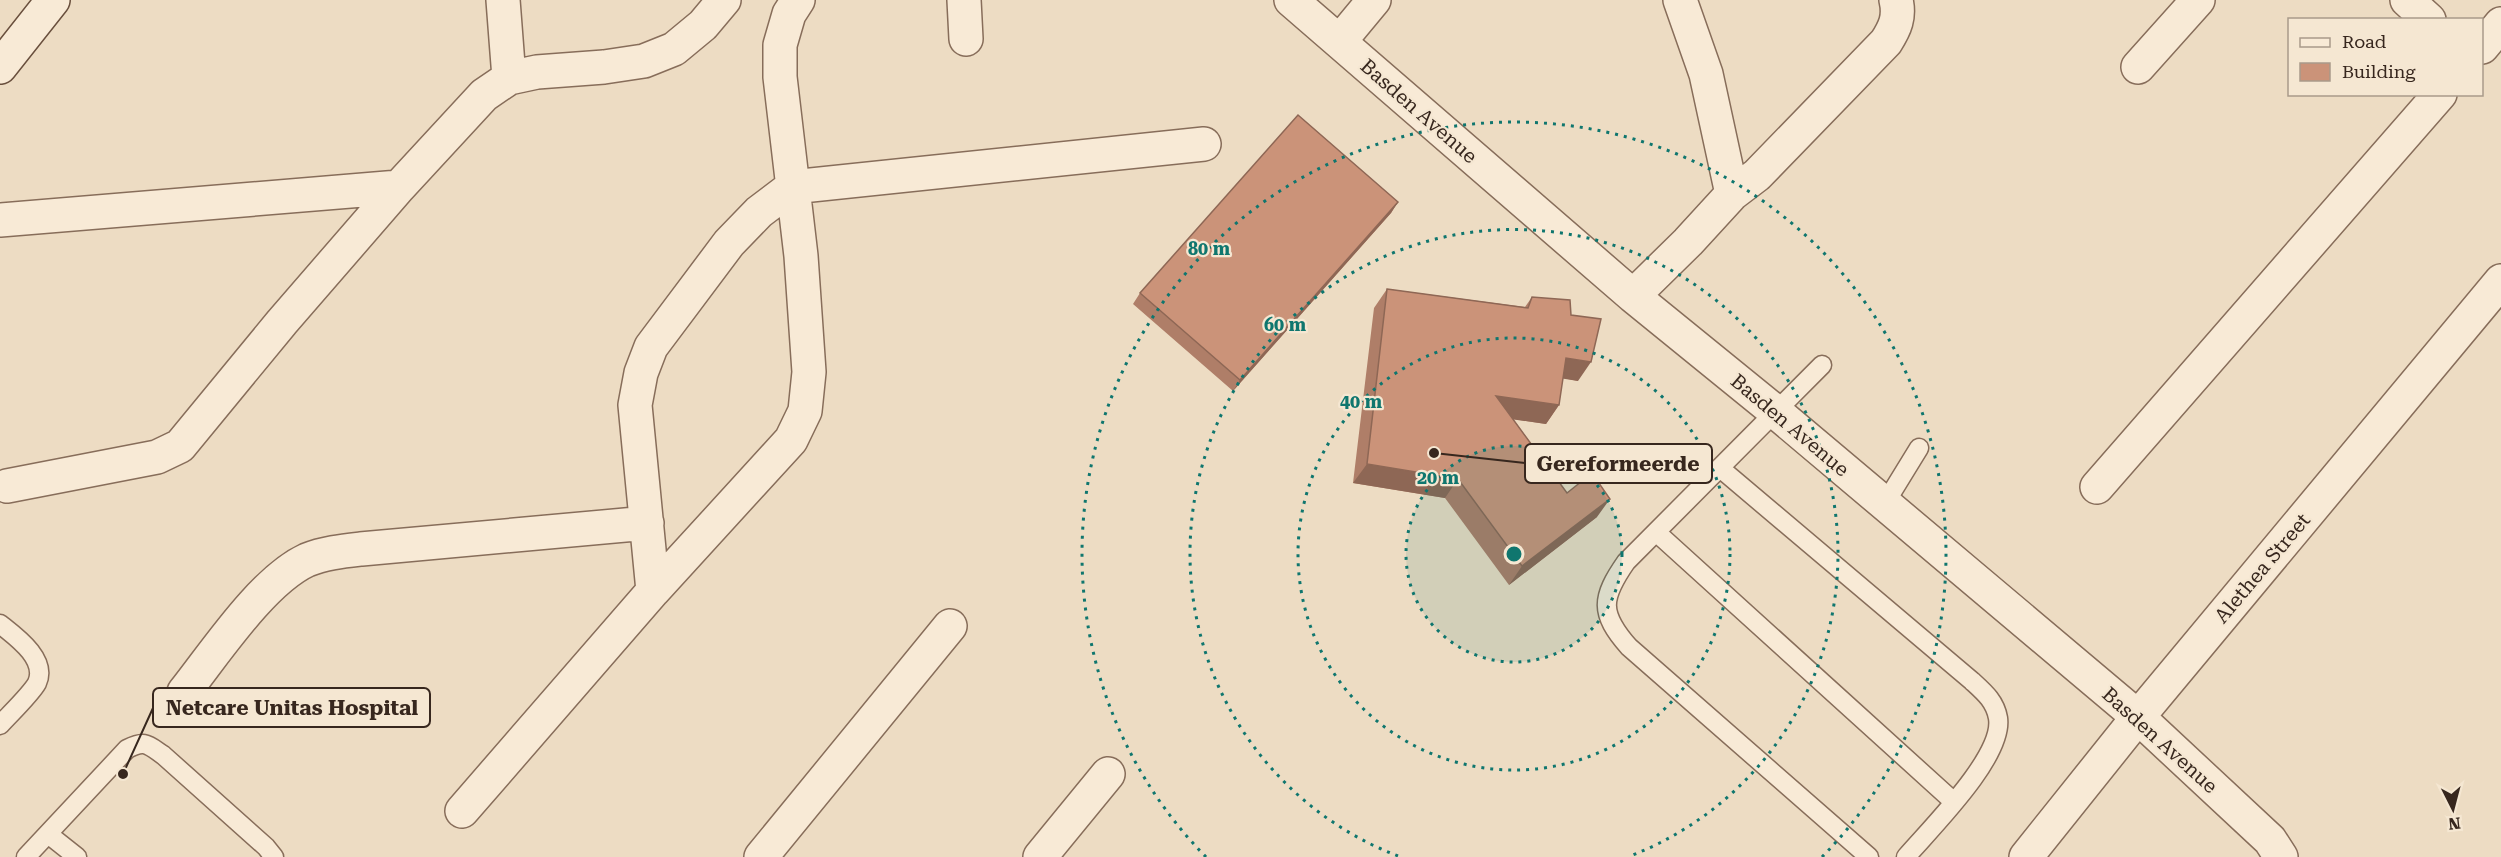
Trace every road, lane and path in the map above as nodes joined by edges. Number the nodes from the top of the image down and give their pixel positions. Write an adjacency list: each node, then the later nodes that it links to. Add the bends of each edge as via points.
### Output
1 (53, 0): 17 (street)
2 (502, 0): 19 (street)
3 (724, 0): 19 (street, via 703,25 674,49 644,61)
4 (798, 0): 23 (street, via 789,14 780,45)
5 (964, 0): 14 (street)
6 (1291, 0): 15 (street, Basden Avenue)
7 (1374, 0): 15 (street)
8 (1680, 0): 24 (street, via 1706,74)
9 (1896, 0): 24 (street, via 1896,26 1886,42 1757,175)
10 (2198, 0): 18 (street)
11 (2407, 0): 12 (street)
12 (2427, 18)
13 (2501, 24): 16 (street)
14 (966, 39)
15 (1340, 41): 27 (street, Basden Avenue)
16 (2483, 45)
17 (0, 67)
18 (2138, 67)
19 (509, 78): 22 (street, via 484,95)
20 (2438, 96): 33 (street)
21 (1203, 144): 23 (street)
22 (399, 187): 25 (street); 32 (street, via 180,446 157,457)
23 (792, 187): 35 (street, via 759,212 729,243 651,347 635,405); 37 (street, via 809,372 805,411 791,440)
24 (1732, 194): 27 (street)
25 (0, 220)
26 (2501, 281): 41 (street, Alethea Street)
27 (1633, 296): 29 (street, Basden Avenue)
28 (1822, 364): 29 (lane)
29 (1777, 413): 31 (lane); 34 (street, Basden Avenue)
30 (1919, 448): 34 (lane)
31 (1720, 468): 36 (lane); 44 (lane, via 1993,702 1998,731 1992,749)
32 (7, 486)
33 (2097, 487)
34 (1884, 505): 41 (street, Basden Avenue)
35 (647, 523): 37 (street); 40 (street, via 333,552 307,560 284,574 247,612)
36 (1656, 532): 44 (lane); 52 (lane, via 1626,562 1611,585 1607,599 1614,630)
37 (653, 591): 45 (street)
38 (0, 624): 42 (lane, via 25,644 38,671 37,683)
39 (950, 626): 50 (street)
40 (184, 692)
41 (2138, 717): 54 (street, Alethea Street); 55 (street, Basden Avenue, via 2270,840)
42 (0, 725)
43 (1108, 774): 51 (street)
44 (1954, 802): 53 (lane)
45 (462, 811)
46 (48, 834): 47 (lane); 48 (lane); 49 (lane, via 127,749 140,743 163,755)
47 (26, 857)
48 (77, 857)
49 (274, 857)
50 (761, 857)
51 (1040, 857)
52 (1869, 857)
53 (1906, 857)
54 (2026, 857)
55 (2282, 857)

